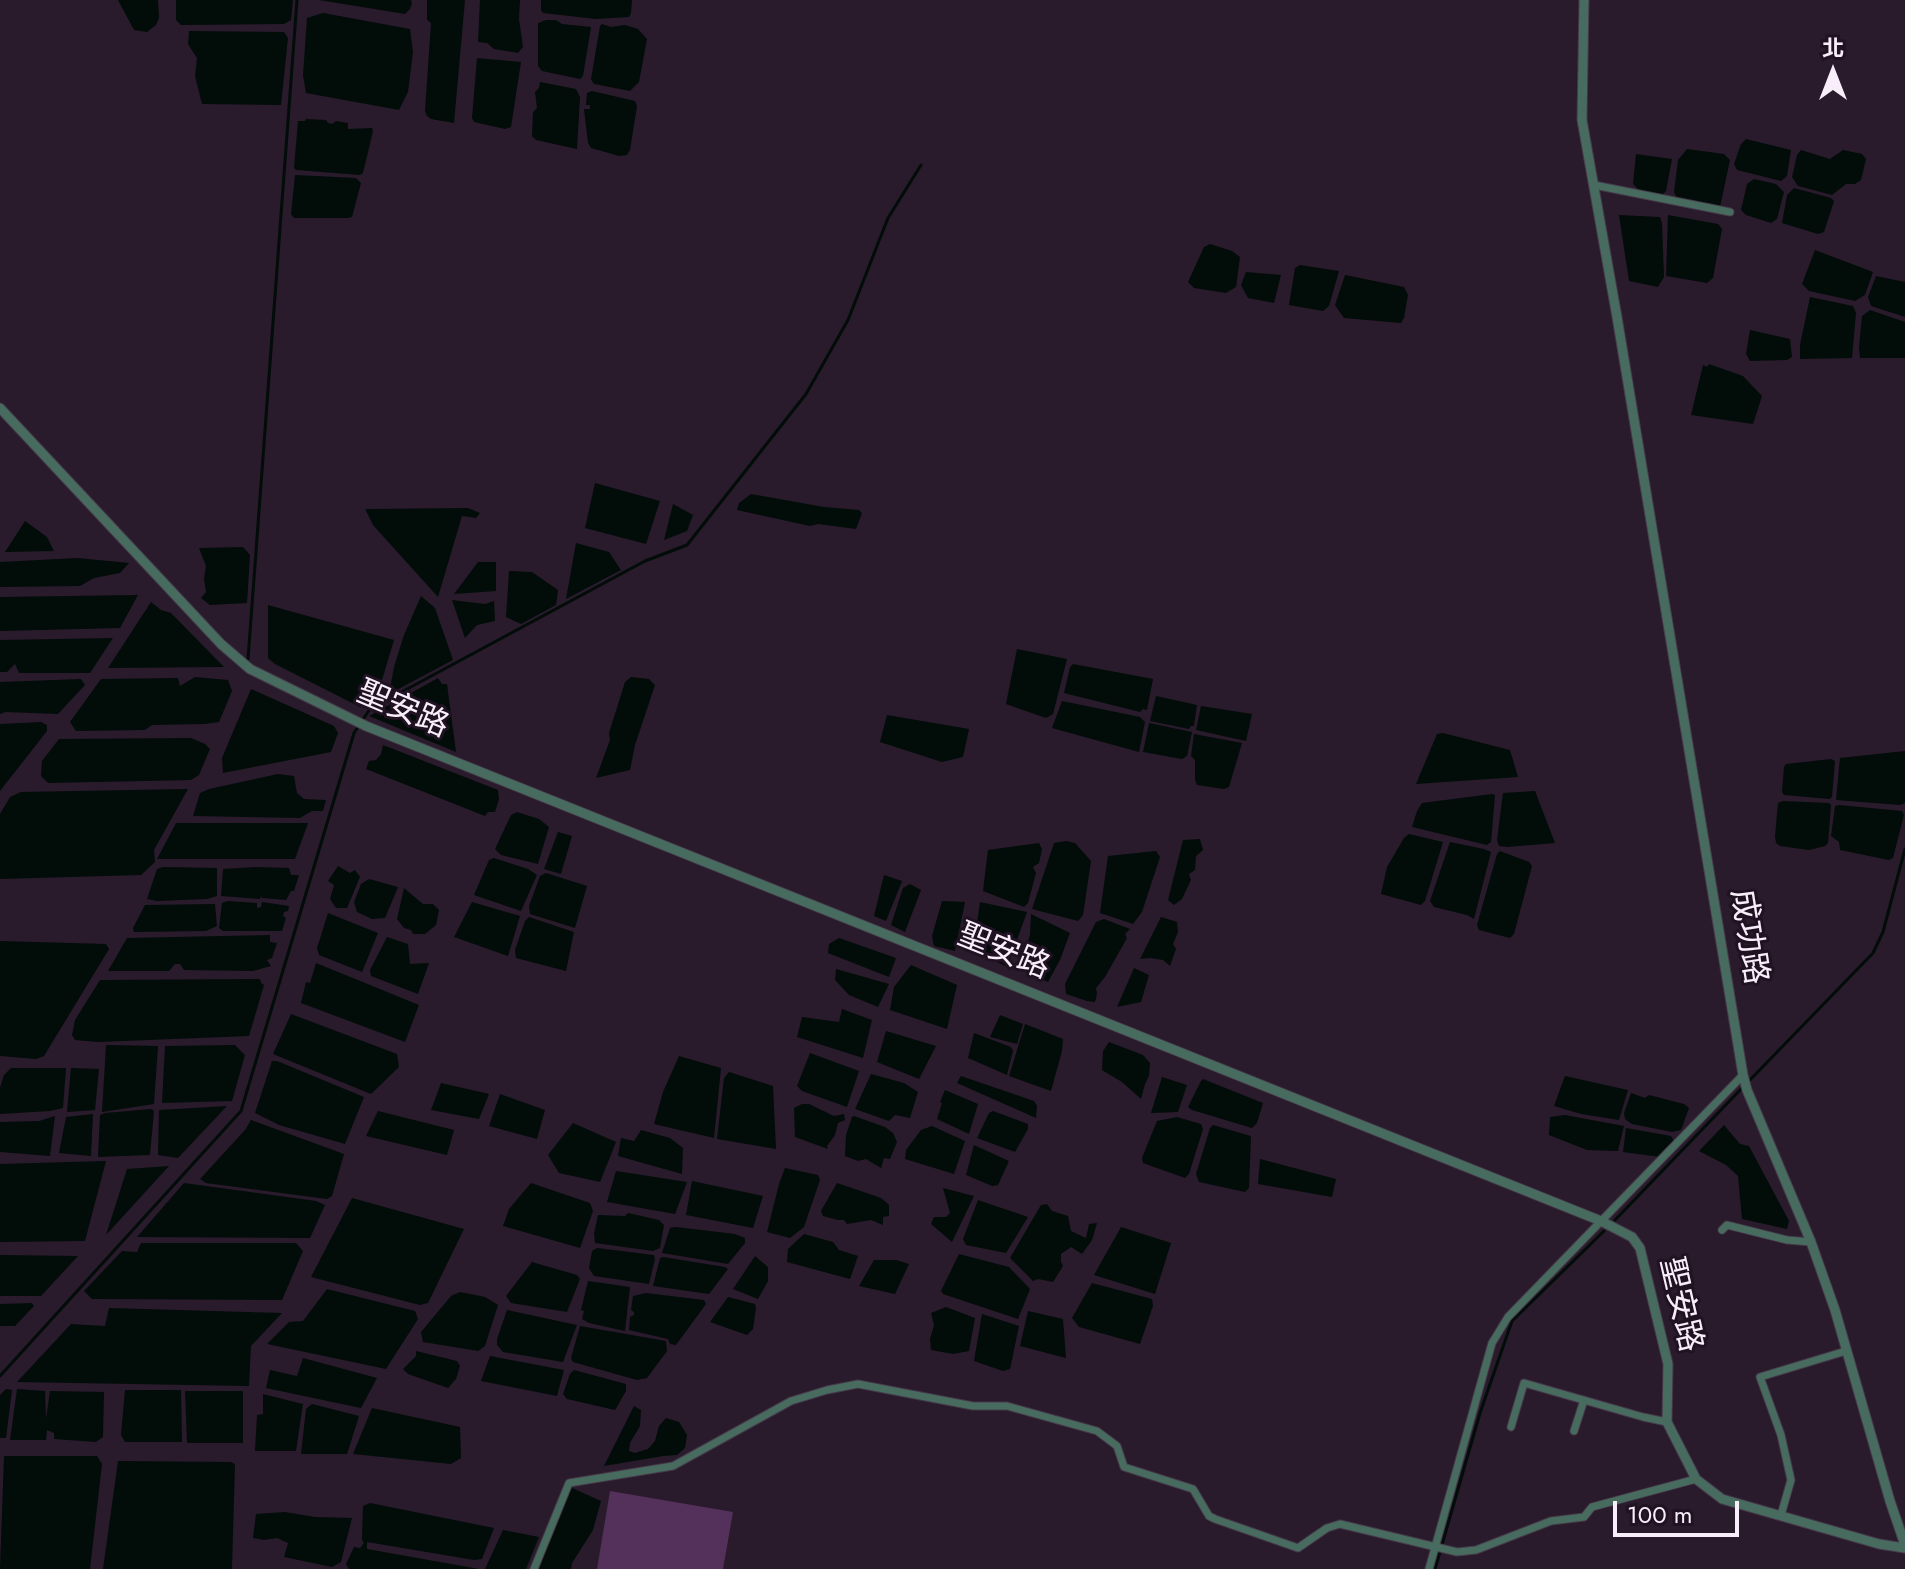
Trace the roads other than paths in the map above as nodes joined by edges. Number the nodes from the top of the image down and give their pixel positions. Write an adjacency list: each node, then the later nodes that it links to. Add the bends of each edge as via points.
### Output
1 (1584, 0): 2 (street, 成功路, via 1582,120)
2 (1594, 185): 3 (street); 5 (street, 成功路)
3 (1730, 212)
4 (0, 408): 6 (street, 聖安路, via 250,669 366,726)
5 (1745, 1081): 6 (street); 8 (street, 成功路)
6 (1601, 1221): 11 (street, 聖安路, via 1632,1237 1640,1248 1668,1364); 17 (street, via 1508,1317 1492,1343)
7 (1722, 1230): 8 (street, via 1727,1225)
8 (1811, 1242): 9 (street, 成功路)
9 (1846, 1351): 15 (street, via 1760,1377 1791,1480); 16 (street, 成功路)
10 (1584, 1400): 11 (street); 12 (street, via 1524,1383); 13 (street)
11 (1667, 1422): 14 (street, 聖安路)
12 (1511, 1427)
13 (1574, 1431)
14 (1696, 1479): 15 (street, 聖安路, via 1722,1499); 17 (street, via 1592,1507 1584,1517 1551,1521 1476,1550)
15 (1781, 1515): 16 (street, 聖安路)
16 (1905, 1547)
17 (1439, 1548): 18 (street, via 1340,1524 1298,1548 1209,1516 1193,1489 1124,1467 1117,1446 1097,1431 1007,1406 973,1406 858,1384 791,1401 673,1466 569,1483); 19 (street)
18 (534, 1569)
19 (1429, 1569)

